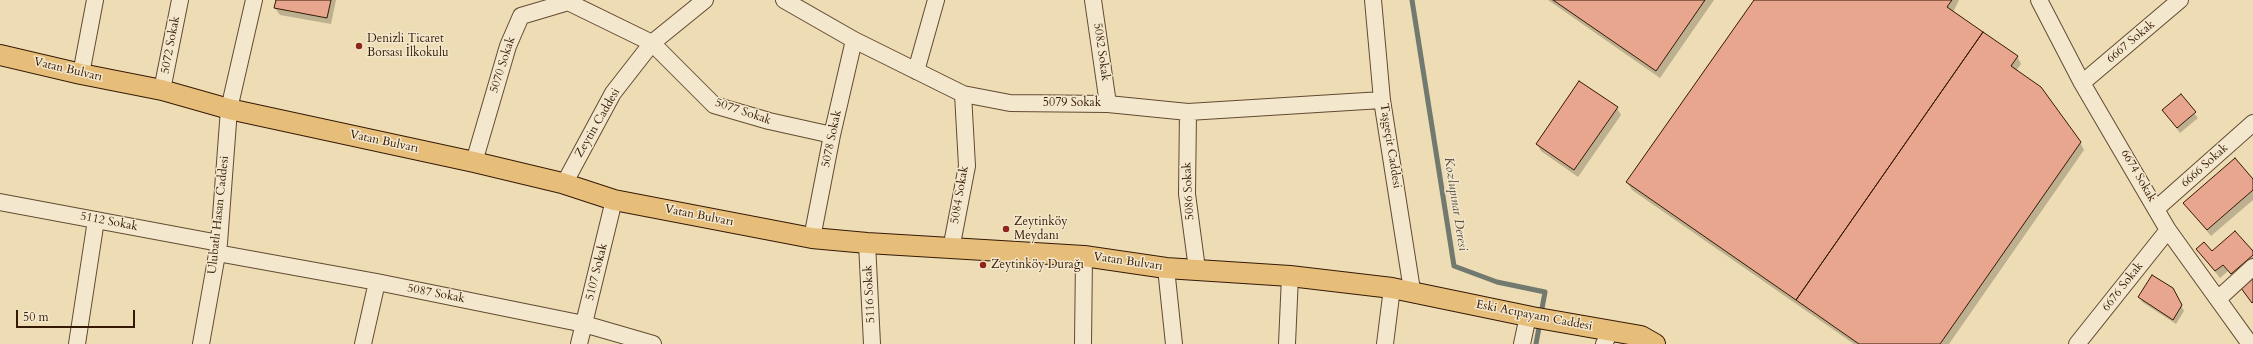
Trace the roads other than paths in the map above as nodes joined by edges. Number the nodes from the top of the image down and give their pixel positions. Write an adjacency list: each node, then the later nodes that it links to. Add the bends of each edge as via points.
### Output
1 (95, 0): 16 (street)
2 (180, 0): 18 (street, 5072 Sokak)
3 (254, 0): 22 (street, Ulubatlı Hasan Caddesi)
4 (705, 0): 13 (street, Zeytin Caddesi)
5 (784, 0): 12 (street, 5079 Sokak)
6 (936, 0): 15 (street)
7 (1093, 0): 21 (street, 5082 Sokak)
8 (1373, 0): 20 (street, Taşgeçit Caddesi)
9 (2039, 0): 17 (street, 6674 Sokak)
10 (2180, 0): 17 (street, 6667 Sokak)
11 (569, 1): 13 (street, 5077 Sokak); 26 (street, 5070 Sokak, via 521,16 508,46)
12 (854, 40): 15 (street, 5079 Sokak); 25 (street, 5078 Sokak)
13 (652, 43): 25 (street, 5077 Sokak, via 714,105); 27 (street, Zeytin Caddesi, via 613,93)
14 (0, 55): 16 (main road, Vatan Bulvarı)
15 (916, 71): 19 (street, 5079 Sokak)
16 (80, 74): 18 (main road, Vatan Bulvarı)
17 (2082, 83): 30 (street, 6674 Sokak)
18 (162, 90): 22 (main road, Vatan Bulvarı)
19 (963, 94): 21 (street, 5079 Sokak, via 1010,103); 36 (street, 5084 Sokak, via 966,166)
20 (1382, 100): 23 (street, 5079 Sokak); 44 (street, Taşgeçit Caddesi)
21 (1108, 104): 23 (street, 5079 Sokak)
22 (229, 109): 26 (main road, Vatan Bulvarı); 35 (street, Ulubatlı Hasan Caddesi)
23 (1188, 112): 40 (street, 5086 Sokak, via 1187,194)
24 (2253, 123): 30 (street, 6666 Sokak)
25 (832, 135): 33 (street, 5078 Sokak)
26 (474, 162): 27 (main road, Vatan Bulvarı)
27 (564, 184): 28 (main road, Vatan Bulvarı)
28 (614, 200): 33 (main road, Vatan Bulvarı); 47 (street, 5107 Sokak)
29 (0, 202): 31 (street, 5112 Sokak)
30 (2156, 209): 32 (street, 6674 Sokak)
31 (96, 220): 35 (street, 5112 Sokak); 49 (street)
32 (2168, 230): 45 (street, 6674 Sokak); 61 (street, 6676 Sokak)
33 (812, 238): 34 (main road, Vatan Bulvarı)
34 (867, 243): 36 (main road, Vatan Bulvarı); 54 (street, 5116 Sokak)
35 (218, 248): 42 (street, 5087 Sokak); 50 (street, Ulubatlı Hasan Caddesi)
36 (950, 249): 37 (main road, Vatan Bulvarı)
37 (1084, 256): 39 (main road, Vatan Bulvarı); 55 (street)
38 (2253, 267): 45 (street)
39 (1166, 268): 40 (main road, Vatan Bulvarı); 56 (street)
40 (1197, 269): 41 (main road, Vatan Bulvarı)
41 (1290, 276): 43 (main road, Vatan Bulvarı); 57 (street)
42 (377, 282): 47 (street, 5087 Sokak); 51 (street)
43 (1392, 288): 44 (main road, Vatan Bulvarı); 58 (street)
44 (1412, 290): 46 (main road, Eski Acıpayam Caddesi)
45 (2218, 299): 62 (street, 6674 Sokak)
46 (1530, 316): 48 (main road, Eski Acıpayam Caddesi); 59 (street)
47 (584, 324): 52 (street, 5107 Sokak); 53 (street, 5087 Sokak)
48 (1607, 337): 60 (main road, Eski Acıpayam Caddesi, via 1641,336)
49 (77, 344)
50 (201, 344)
51 (362, 344)
52 (579, 344)
53 (653, 344)
54 (872, 344)
55 (1084, 344)
56 (1174, 344)
57 (1287, 344)
58 (1386, 344)
59 (1522, 344)
60 (1655, 344)
61 (2077, 344)
62 (2250, 344)

